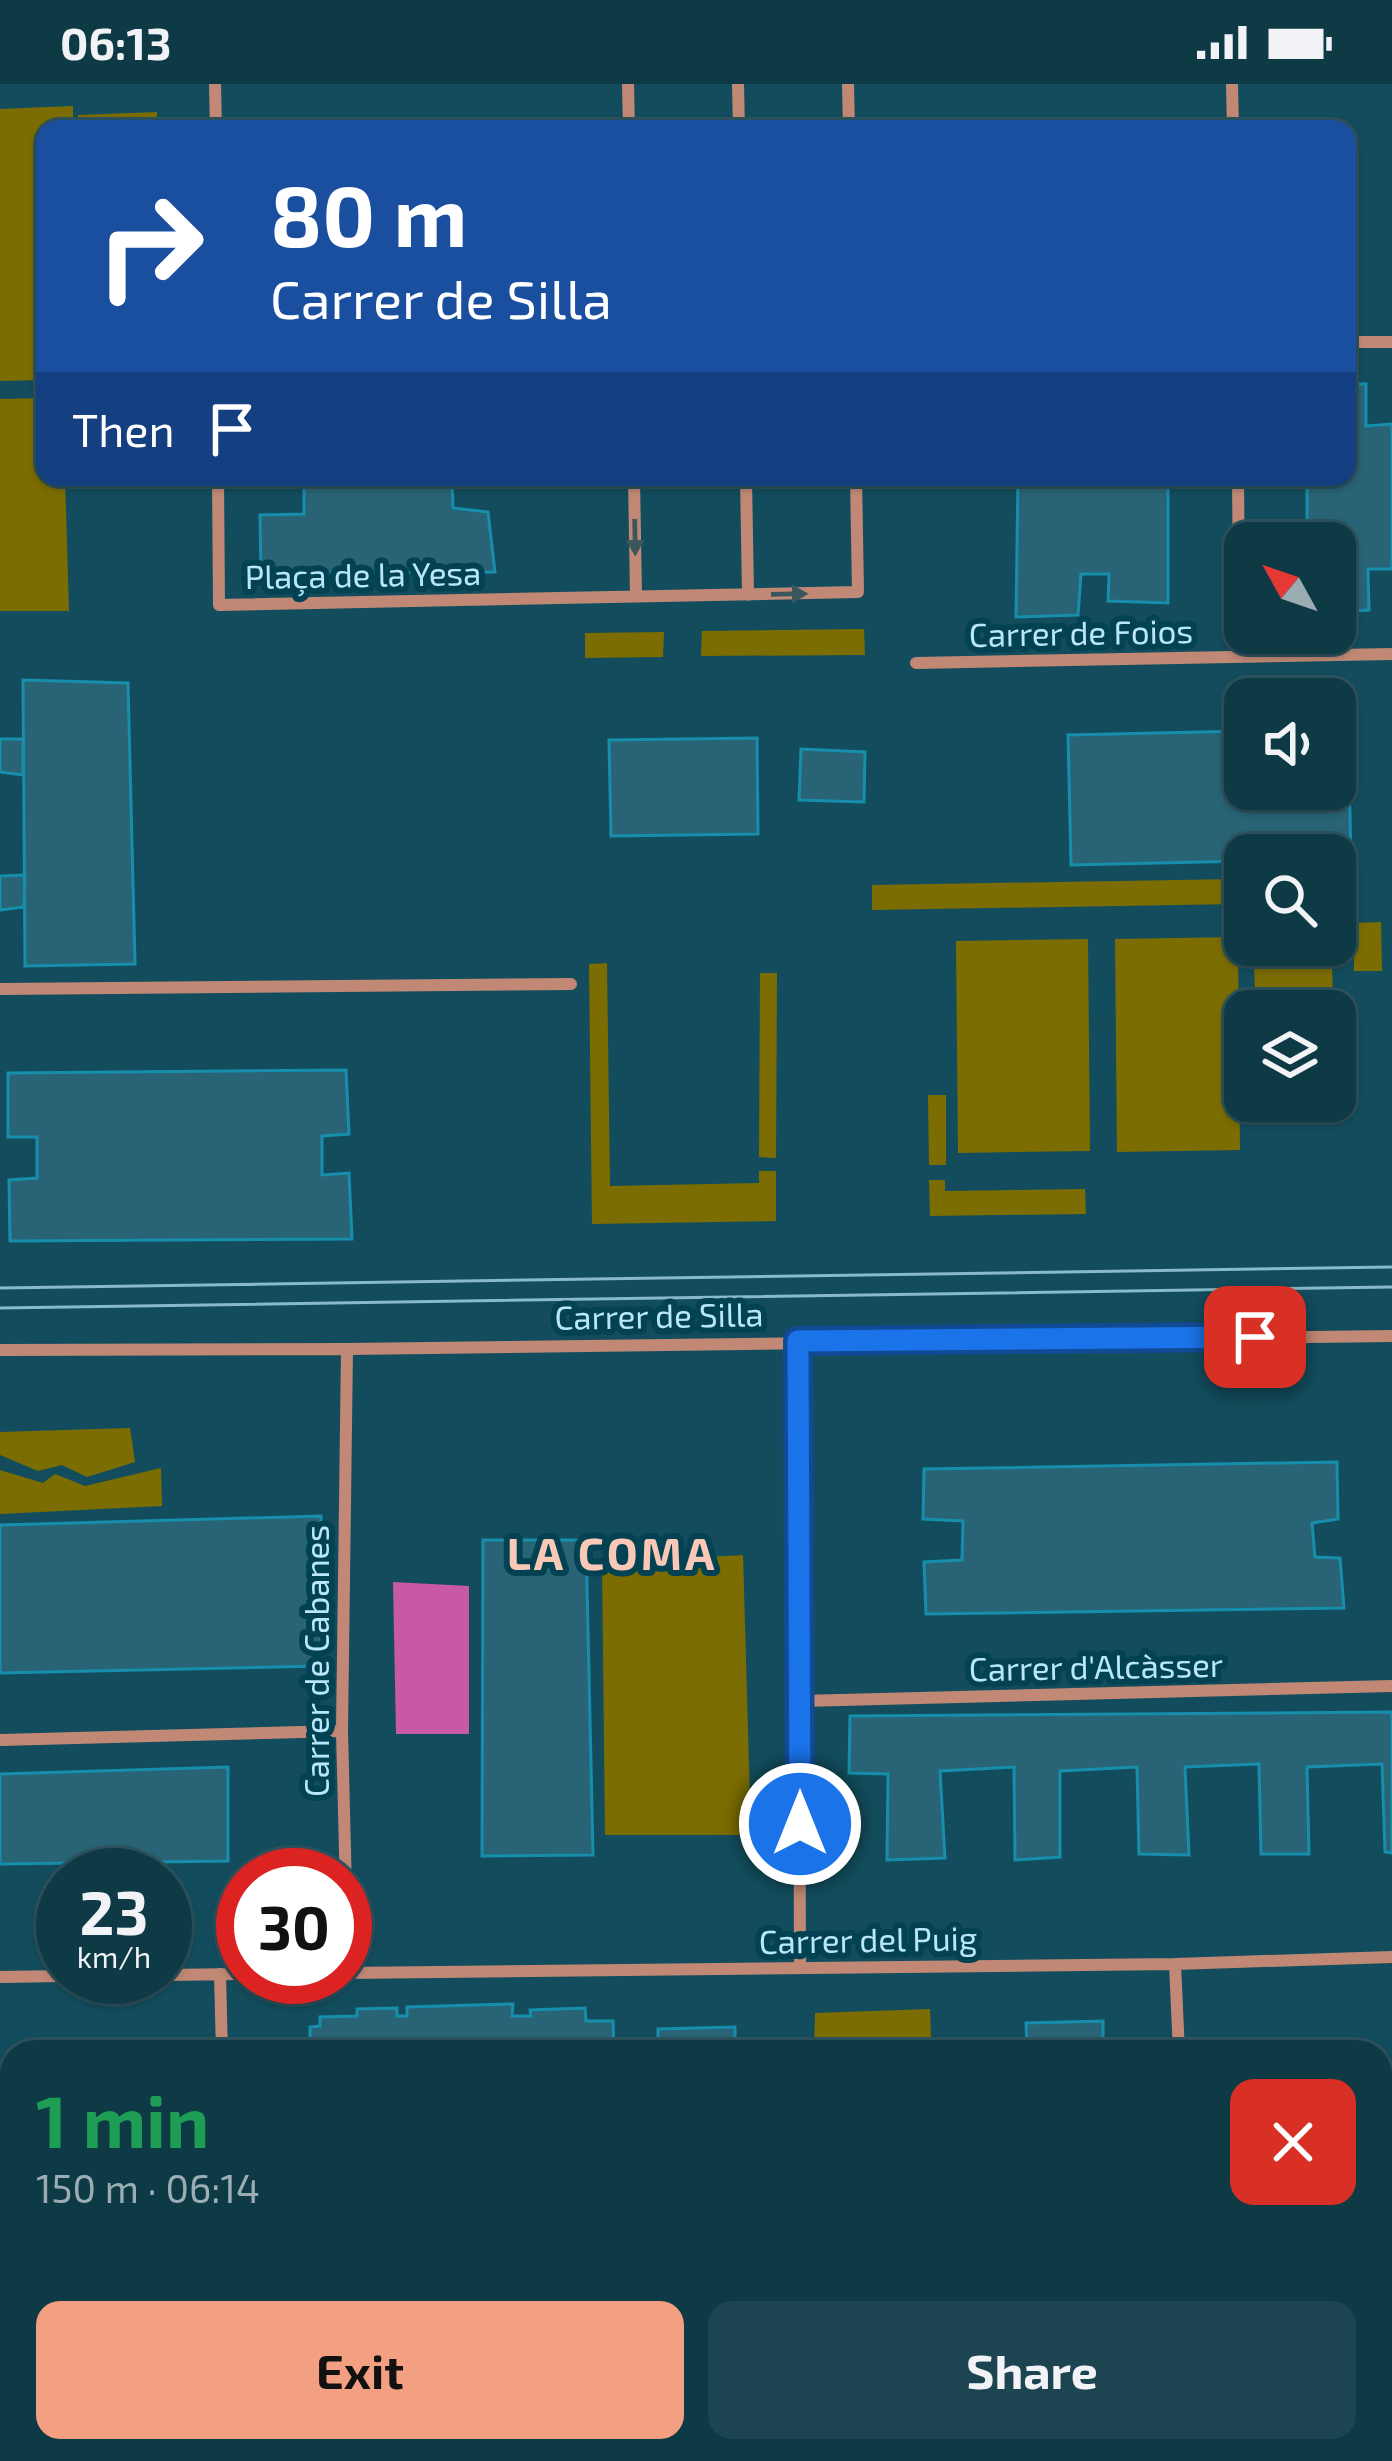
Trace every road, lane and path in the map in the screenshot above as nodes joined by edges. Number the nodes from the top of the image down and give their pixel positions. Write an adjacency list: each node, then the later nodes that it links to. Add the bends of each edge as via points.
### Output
1 (215, 84): 6 (street)
2 (628, 84): 7 (street)
3 (738, 84): 8 (street)
4 (848, 84): 9 (street)
5 (1232, 84): 10 (street)
6 (216, 120)
7 (629, 120)
8 (739, 120)
9 (849, 120)
10 (1232, 120)
11 (1356, 342): 12 (street)
12 (1392, 342)
13 (218, 486): 20 (street, Plaça de la Yesa, via 219,604)
14 (634, 486): 20 (street, one-way to 20)
15 (746, 486): 19 (street)
16 (856, 486): 19 (street, Plaça de la Yesa, one-way to 16, via 858,592)
17 (1238, 486): 18 (street)
18 (1239, 522)
19 (748, 595): 20 (street, Plaça de la Yesa)
20 (635, 596)
21 (1392, 654): 22 (street, Carrer de Foios)
22 (916, 663)
23 (572, 984): 24 (street)
24 (0, 989)
25 (1392, 1336): 26 (street, Carrer de Silla)
26 (798, 1341): 27 (street, Carrer de Silla); 30 (street)
27 (347, 1349): 28 (street, Carrer de Silla); 31 (street, Carrer de Cabanes)
28 (0, 1350)
29 (1392, 1686): 30 (street, Carrer d'Alcàsser)
30 (801, 1701): 36 (street)
31 (342, 1732): 32 (street); 33 (street, Carrer de Cabanes)
32 (0, 1740)
33 (344, 1848)
34 (1392, 1958): 35 (street, Carrer del Puig)
35 (1175, 1964): 36 (street, Carrer del Puig); 42 (street)
36 (800, 1968): 37 (street, Carrer del Puig)
37 (372, 1972)
38 (0, 1976): 39 (street)
39 (36, 1976)
40 (221, 2004): 41 (street)
41 (222, 2040)
42 (1178, 2040)

